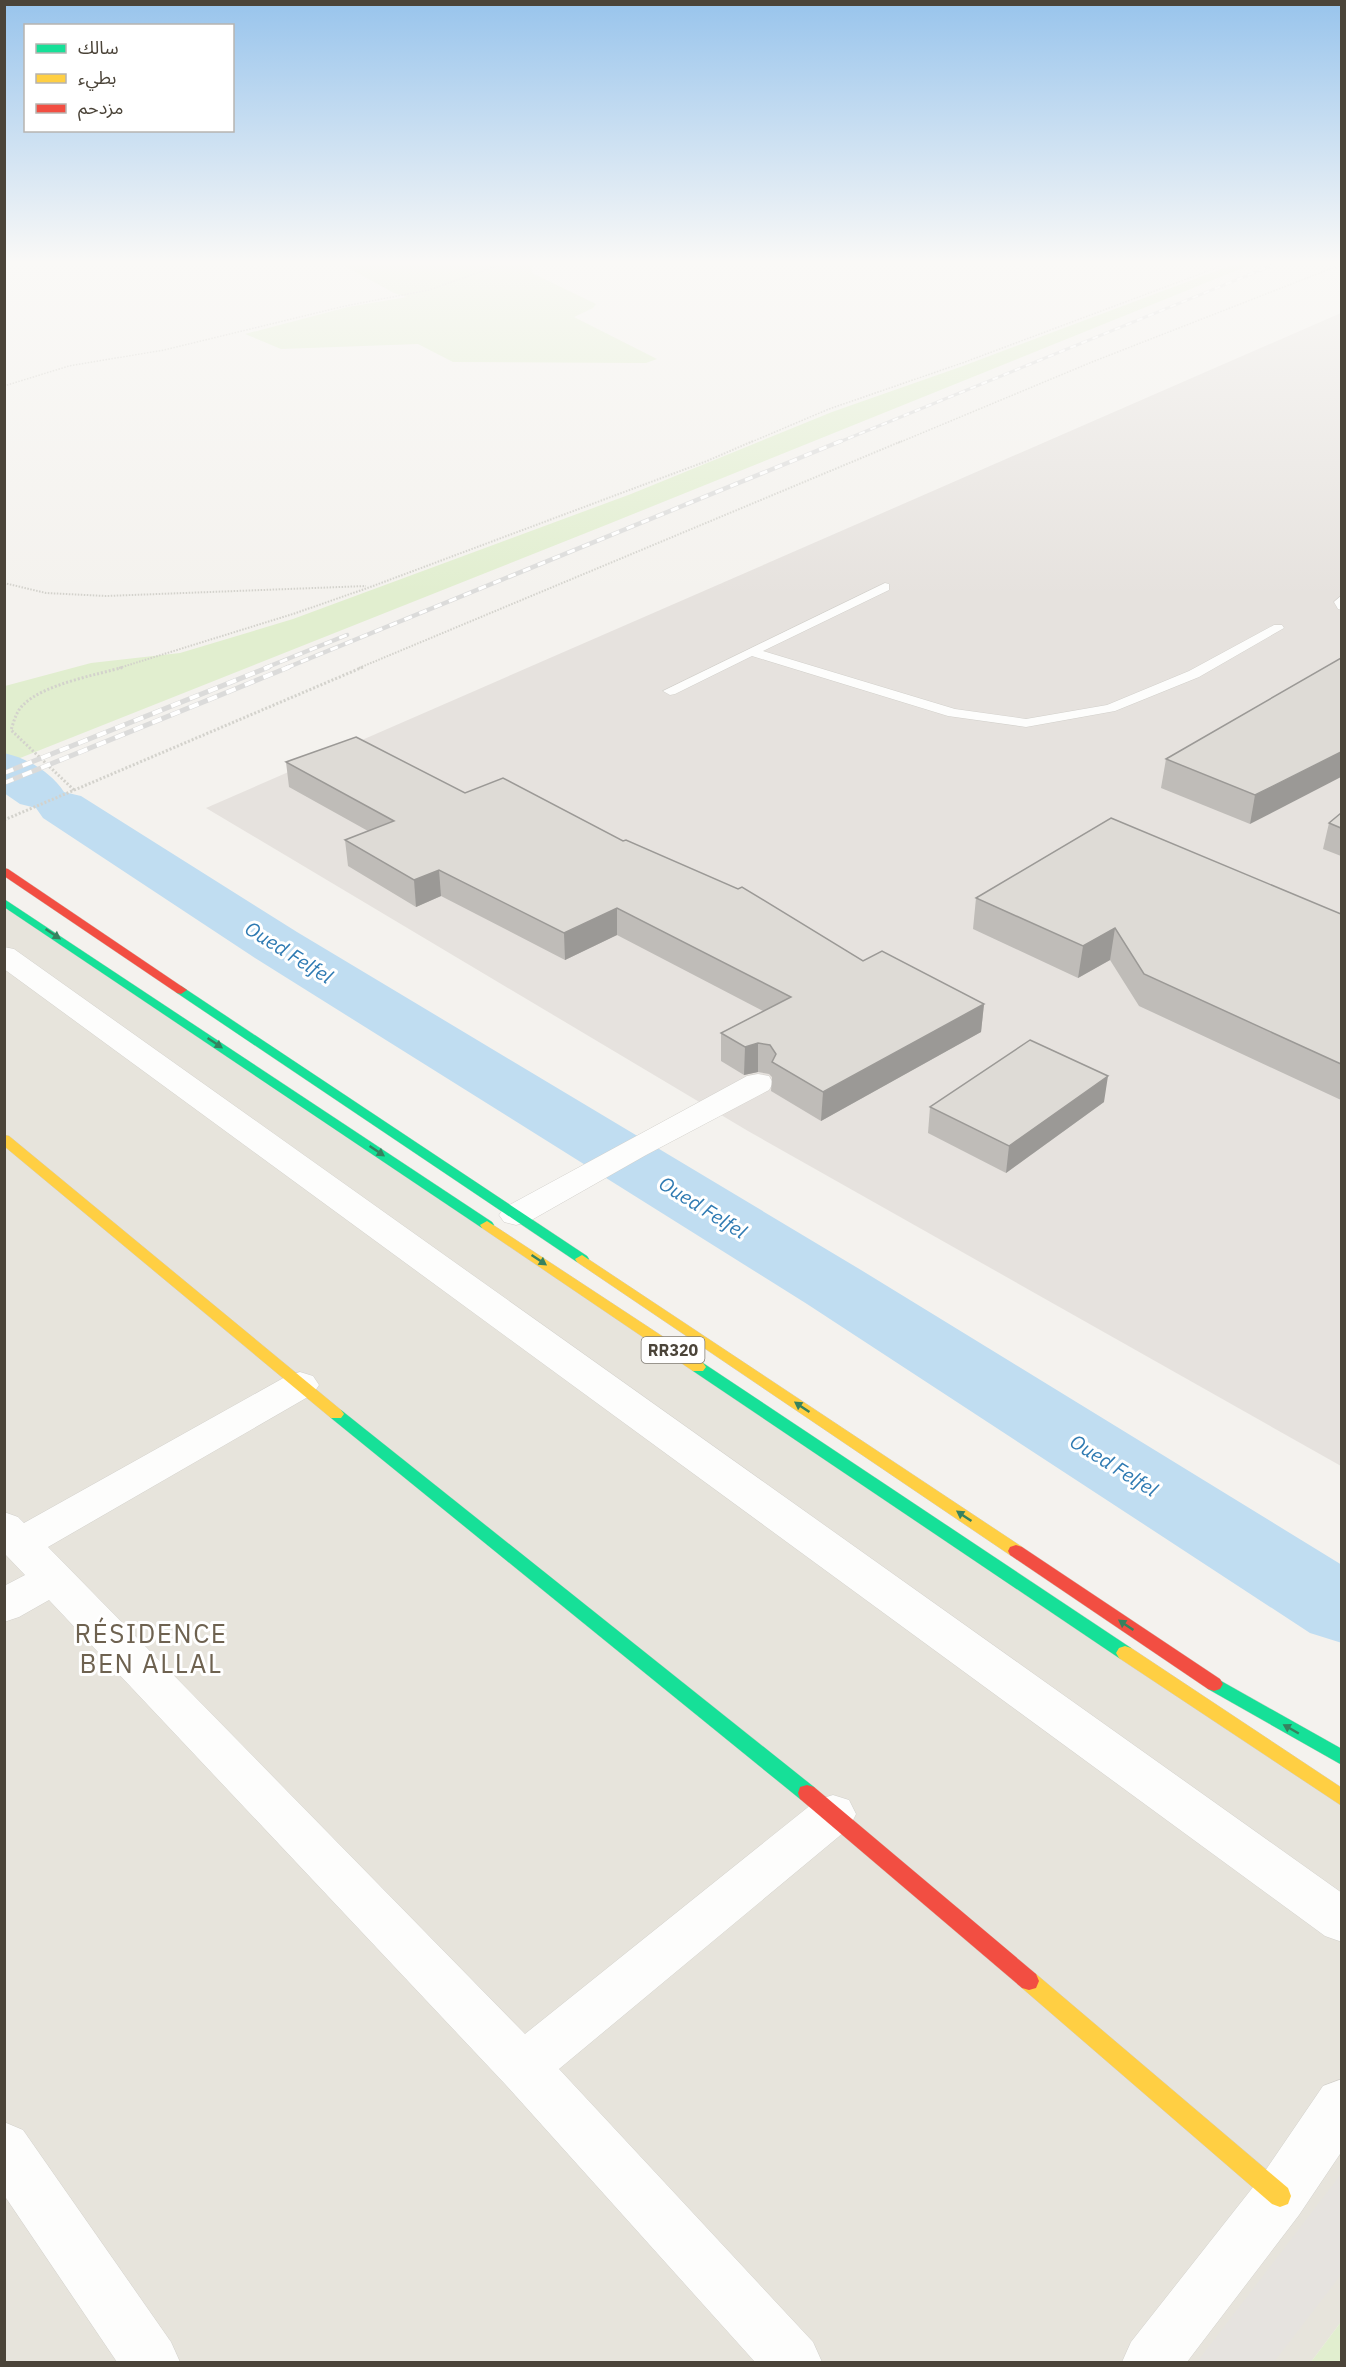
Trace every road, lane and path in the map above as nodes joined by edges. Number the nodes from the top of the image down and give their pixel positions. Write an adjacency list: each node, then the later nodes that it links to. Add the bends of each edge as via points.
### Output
1 (38, 375): 4 (path)
2 (926, 375): 6 (path, via 829,409 707,461)
3 (1060, 375): 13 (path, via 254,711)
4 (4, 386)
5 (4, 583): 6 (path, via 46,593 106,596)
6 (373, 586): 13 (path, via 23,702 11,730)
7 (885, 587): 11 (lane)
8 (1341, 599): 9 (lane)
9 (1341, 606)
10 (1278, 627): 11 (lane, via 1194,674 1110,708 1026,723 953,713)
11 (751, 652): 12 (lane)
12 (670, 691)
13 (74, 790): 14 (path)
14 (4, 820)
15 (4, 871): 20 (main road, RR320)
16 (4, 902): 26 (main road, RR320, one-way to 26)
17 (4, 955): 28 (street)
18 (758, 1083): 20 (street)
19 (4, 1139): 21 (main road)
20 (516, 1215): 25 (main road, RR320, one-way to 20, via 1222,1689)
21 (300, 1385): 22 (street); 27 (main road)
22 (13, 1535): 23 (street)
23 (52, 1578): 24 (street); 29 (street)
24 (4, 1606)
25 (1341, 1758)
26 (1341, 1798)
27 (833, 1814): 29 (street); 32 (main road)
28 (1341, 1921)
29 (523, 2067): 34 (street)
30 (1341, 2104): 32 (street)
31 (4, 2148): 33 (street)
32 (1280, 2196): 35 (street)
33 (150, 2362)
34 (793, 2362)
35 (1151, 2362)

